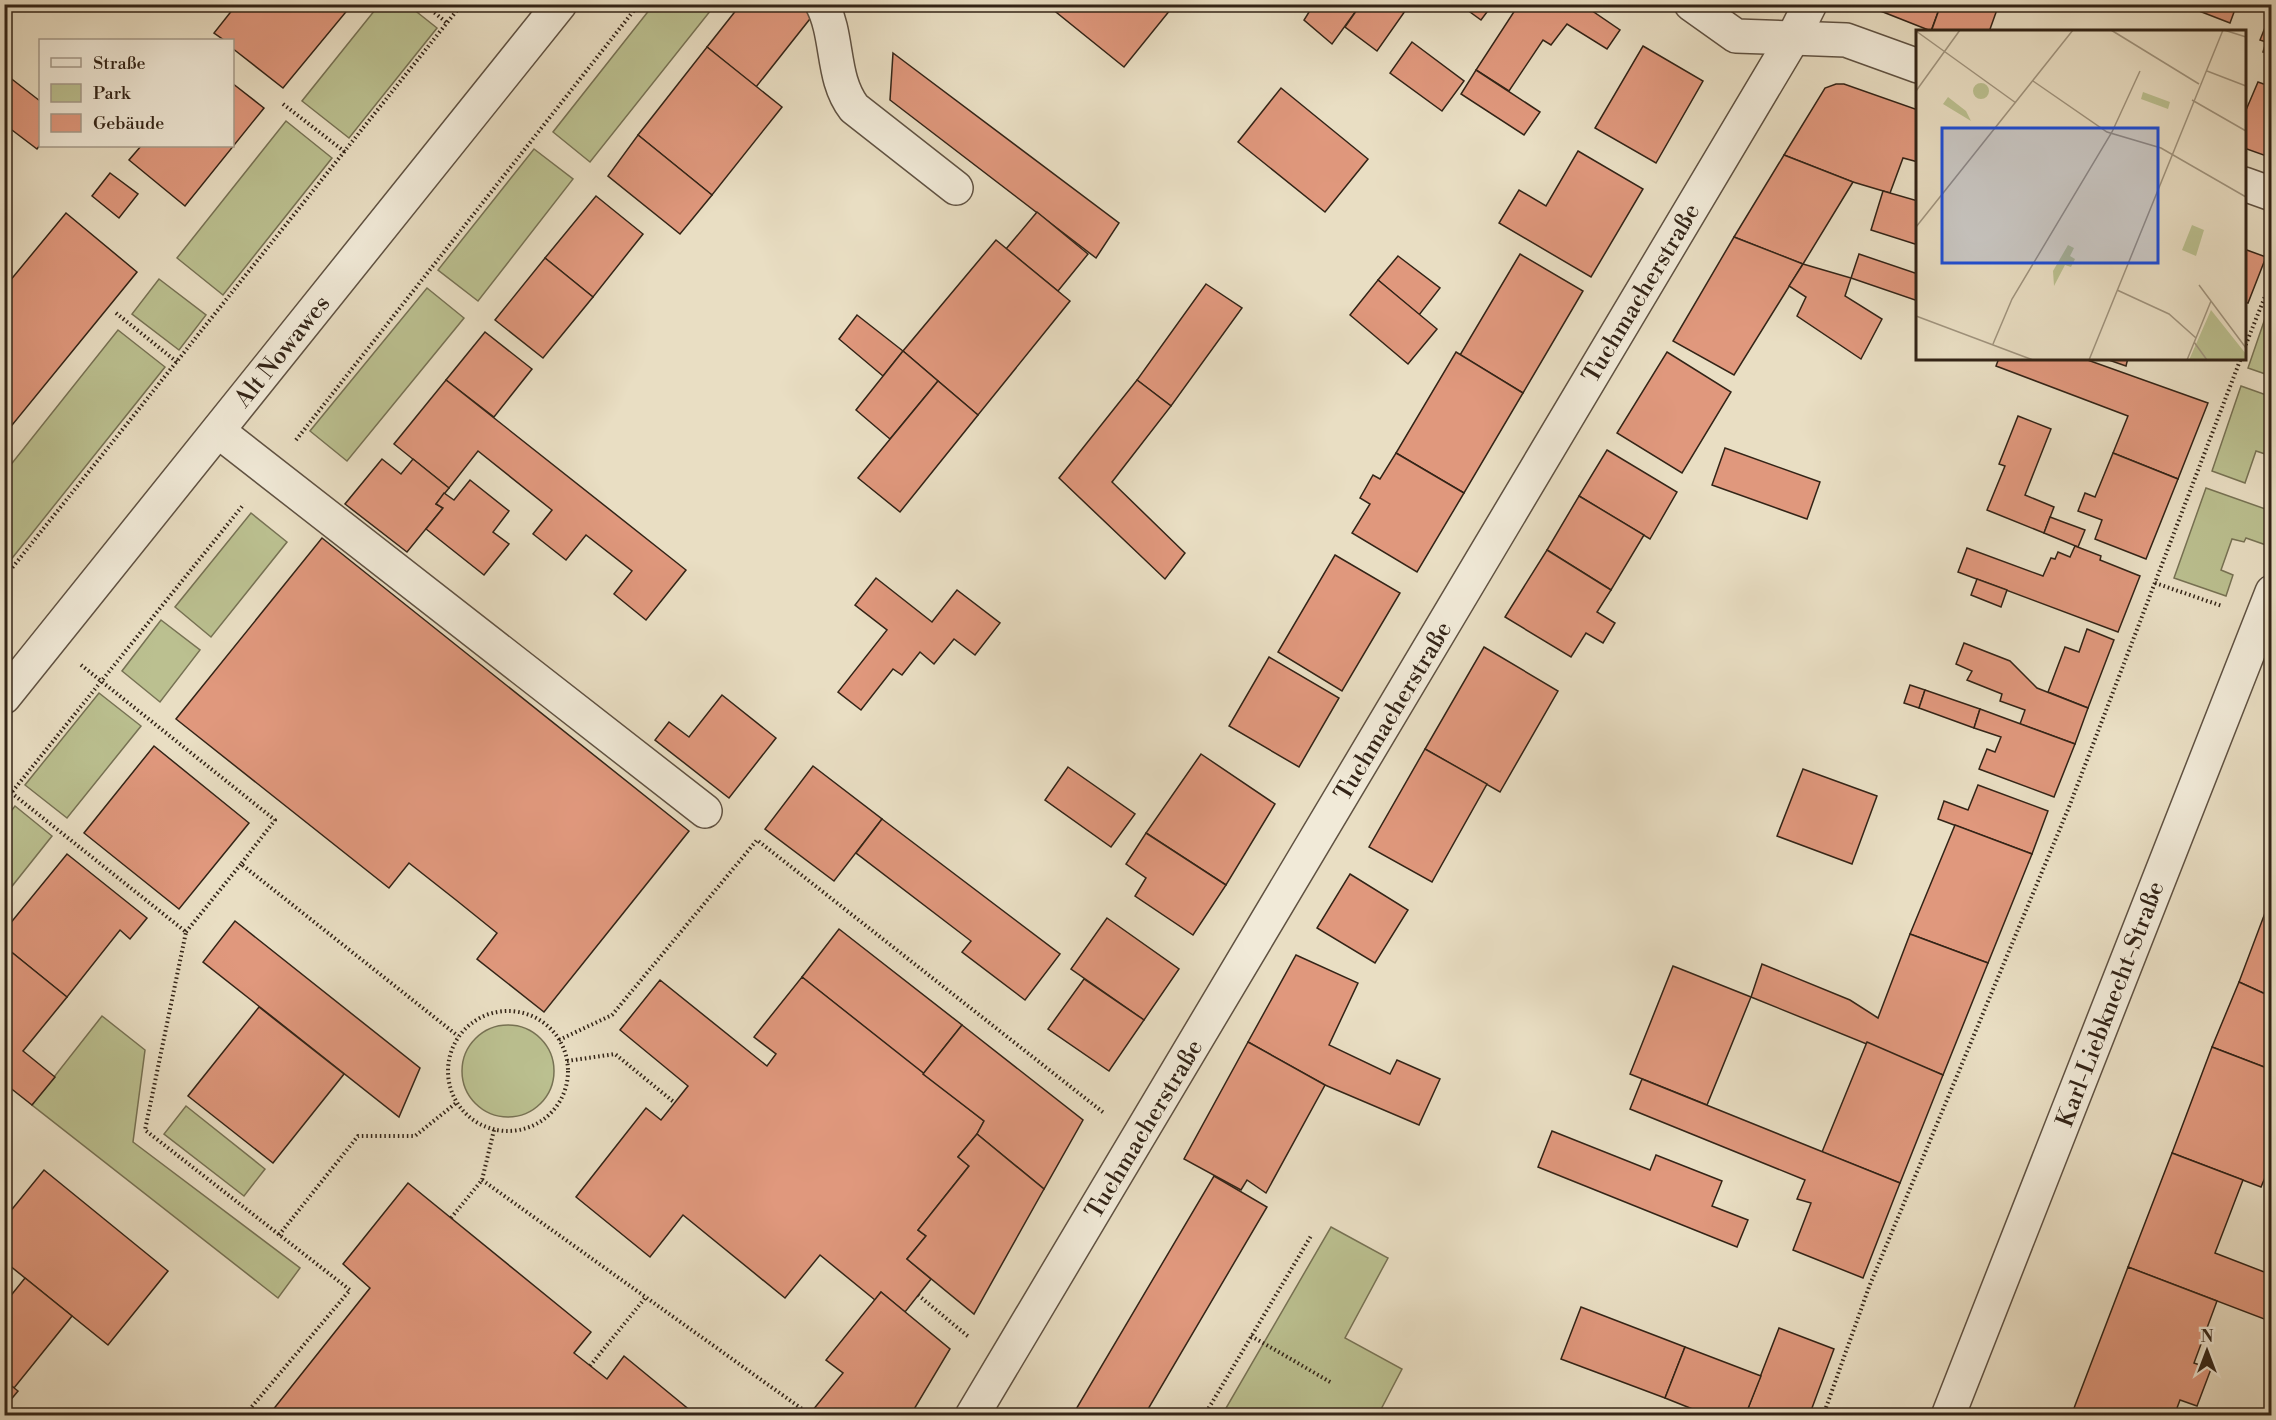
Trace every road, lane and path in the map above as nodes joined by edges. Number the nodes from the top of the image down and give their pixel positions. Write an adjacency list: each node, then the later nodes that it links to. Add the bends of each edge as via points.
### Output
1 (424, 4): 8 (path)
2 (462, 4): 8 (path)
3 (560, 4): 21 (street, Alt Nowawes)
4 (639, 4): 22 (path)
5 (822, 4): 14 (street, via 828,16 844,96)
6 (1691, 4): 9 (street, via 1736,36)
7 (1810, 4): 9 (street, Tuchmacherstraße)
8 (447, 23): 12 (path)
9 (1793, 38): 10 (street, via 1846,40); 42 (street, Tuchmacherstraße)
10 (1916, 66)
11 (283, 104): 12 (path)
12 (345, 152): 20 (path)
13 (2246, 185): 15 (street)
14 (956, 188)
15 (2271, 194)
16 (2271, 279): 18 (path)
17 (116, 313): 20 (path)
18 (2246, 344)
19 (2240, 360): 24 (path)
20 (177, 362): 23 (path)
21 (218, 431): 22 (street); 27 (street, Alt Nowawes)
22 (270, 472): 28 (path); 33 (street, via 500,665)
23 (4, 578)
24 (2155, 583): 26 (path); 57 (path, via 2069,807 1869,1287)
25 (2271, 592): 58 (street, Karl-Liebknecht-Straße)
26 (2229, 609)
27 (50, 640): 28 (path); 29 (street, Alt Nowawes)
28 (103, 682): 31 (path); 34 (path, via 275,820)
29 (4, 697)
30 (4, 787): 31 (path)
31 (12, 793): 32 (path); 35 (path)
32 (4, 802)
33 (705, 811)
34 (241, 864): 35 (path); 36 (path)
35 (186, 932): 45 (path, via 145,1130)
36 (458, 1036): 37 (path, via 476,1020 498,1012 521,1013 543,1022); 39 (path, via 449,1058 448,1081)
37 (559, 1040): 38 (path); 42 (path, via 612,1015 757,840)
38 (567, 1061): 40 (path, via 615,1054); 41 (path, via 566,1085 556,1107 539,1123 517,1131)
39 (456, 1103): 41 (path, via 472,1120); 45 (path, via 415,1136 358,1136)
40 (675, 1103)
41 (494, 1130): 43 (path)
42 (1137, 1139): 51 (street, Tuchmacherstraße)
43 (482, 1180): 44 (path); 48 (path)
44 (451, 1218)
45 (279, 1235): 54 (path, via 350,1290)
46 (1311, 1236): 49 (path)
47 (918, 1295): 51 (path)
48 (646, 1297): 50 (path); 53 (path)
49 (1251, 1336): 52 (path); 56 (path)
50 (590, 1366)
51 (1003, 1366): 55 (street, Tuchmacherstraße)
52 (1332, 1383)
53 (809, 1414)
54 (244, 1416)
55 (972, 1416)
56 (1204, 1416)
57 (1823, 1416)
58 (1948, 1416)

